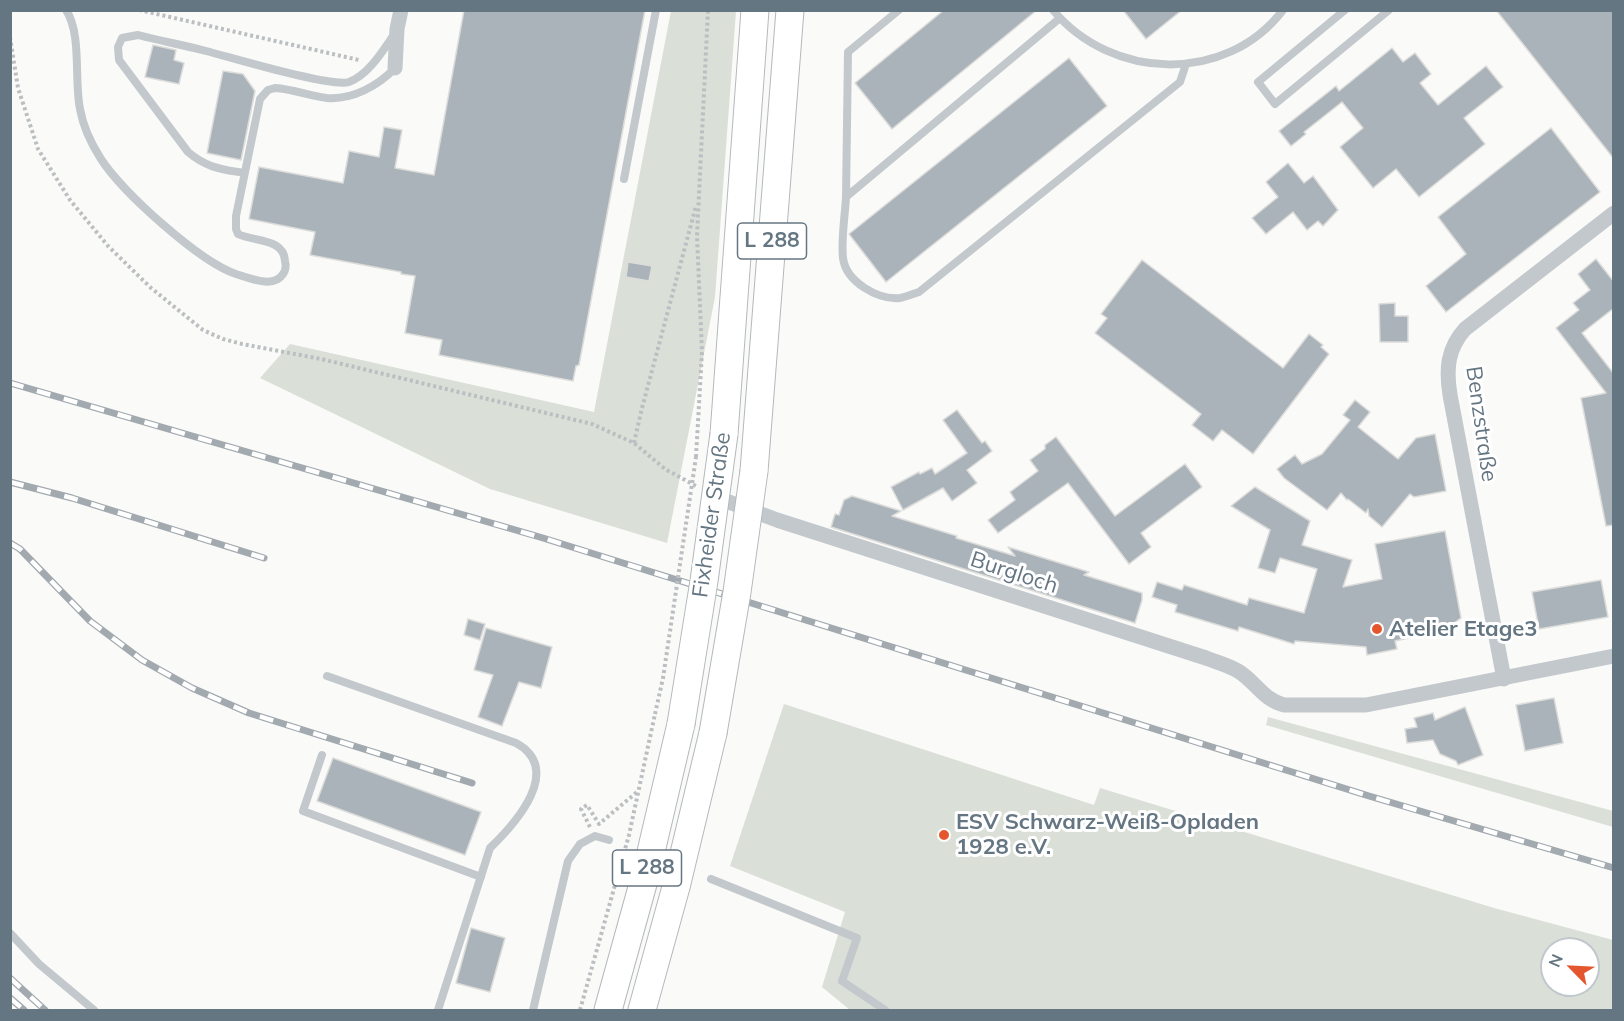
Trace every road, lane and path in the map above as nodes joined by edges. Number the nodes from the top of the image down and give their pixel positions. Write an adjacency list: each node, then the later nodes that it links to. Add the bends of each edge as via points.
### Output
1 (66, 10): 18 (lane, via 75,44 80,111 101,160 120,184 210,261 253,280 273,281 285,271 281,248 246,238 236,229)
2 (139, 10): 16 (path)
3 (401, 10): 13 (street)
4 (656, 10): 19 (lane)
5 (708, 10): 20 (path)
6 (755, 10): 39 (highway, Fixheider Straße / L 288, bridge, via 724,434 704,581 681,724)
7 (790, 10): 40 (highway, Fixheider Straße / L 288, bridge, via 754,471 737,592 713,733)
8 (899, 10): 21 (lane, via 848,52)
9 (1283, 10): 15 (lane, via 1262,33 1239,48 1213,59)
10 (1345, 10): 11 (lane, via 1258,81 1275,104)
11 (1389, 10)
12 (1055, 13): 15 (lane, via 1086,41 1117,57 1151,65); 21 (lane)
13 (397, 29): 16 (lane); 17 (street)
14 (10, 37): 23 (path, via 18,88 38,149 70,200 115,253 203,330 242,344 592,424)
15 (1186, 64): 21 (lane, via 1180,82 918,292 901,298 882,296 851,278 843,260)
16 (371, 65): 18 (lane, via 346,83 330,82 138,36 122,38 118,47 120,60 188,152 212,167)
17 (395, 68): 18 (lane, via 372,87 343,98 284,88 268,90 257,106)
18 (244, 174)
19 (624, 179)
20 (698, 197): 23 (path); 29 (path, bridge, via 702,352 696,457 663,678)
21 (846, 197)
22 (1614, 213): 27 (street, Benzstraße, via 1465,329 1449,359 1450,395)
23 (634, 443): 24 (path, via 664,469)
24 (729, 502): 27 (street, Burgloch, via 1206,658 1238,670 1275,703 1366,705)
25 (1614, 656): 27 (street)
26 (327, 676): 32 (lane, via 516,743 532,754 537,774 530,800 490,848)
27 (1504, 679)
28 (322, 756): 32 (lane, via 303,811)
29 (638, 791): 30 (path, via 599,824 587,805 581,809); 38 (path)
30 (595, 836): 31 (lane); 37 (lane, via 580,844 568,861)
31 (609, 840)
32 (481, 877): 36 (lane)
33 (711, 879): 41 (lane, via 857,938 842,981)
34 (10, 933): 35 (lane)
35 (94, 1011)
36 (438, 1011)
37 (532, 1011)
38 (580, 1011)
39 (608, 1011)
40 (642, 1011)
41 (885, 1011)

